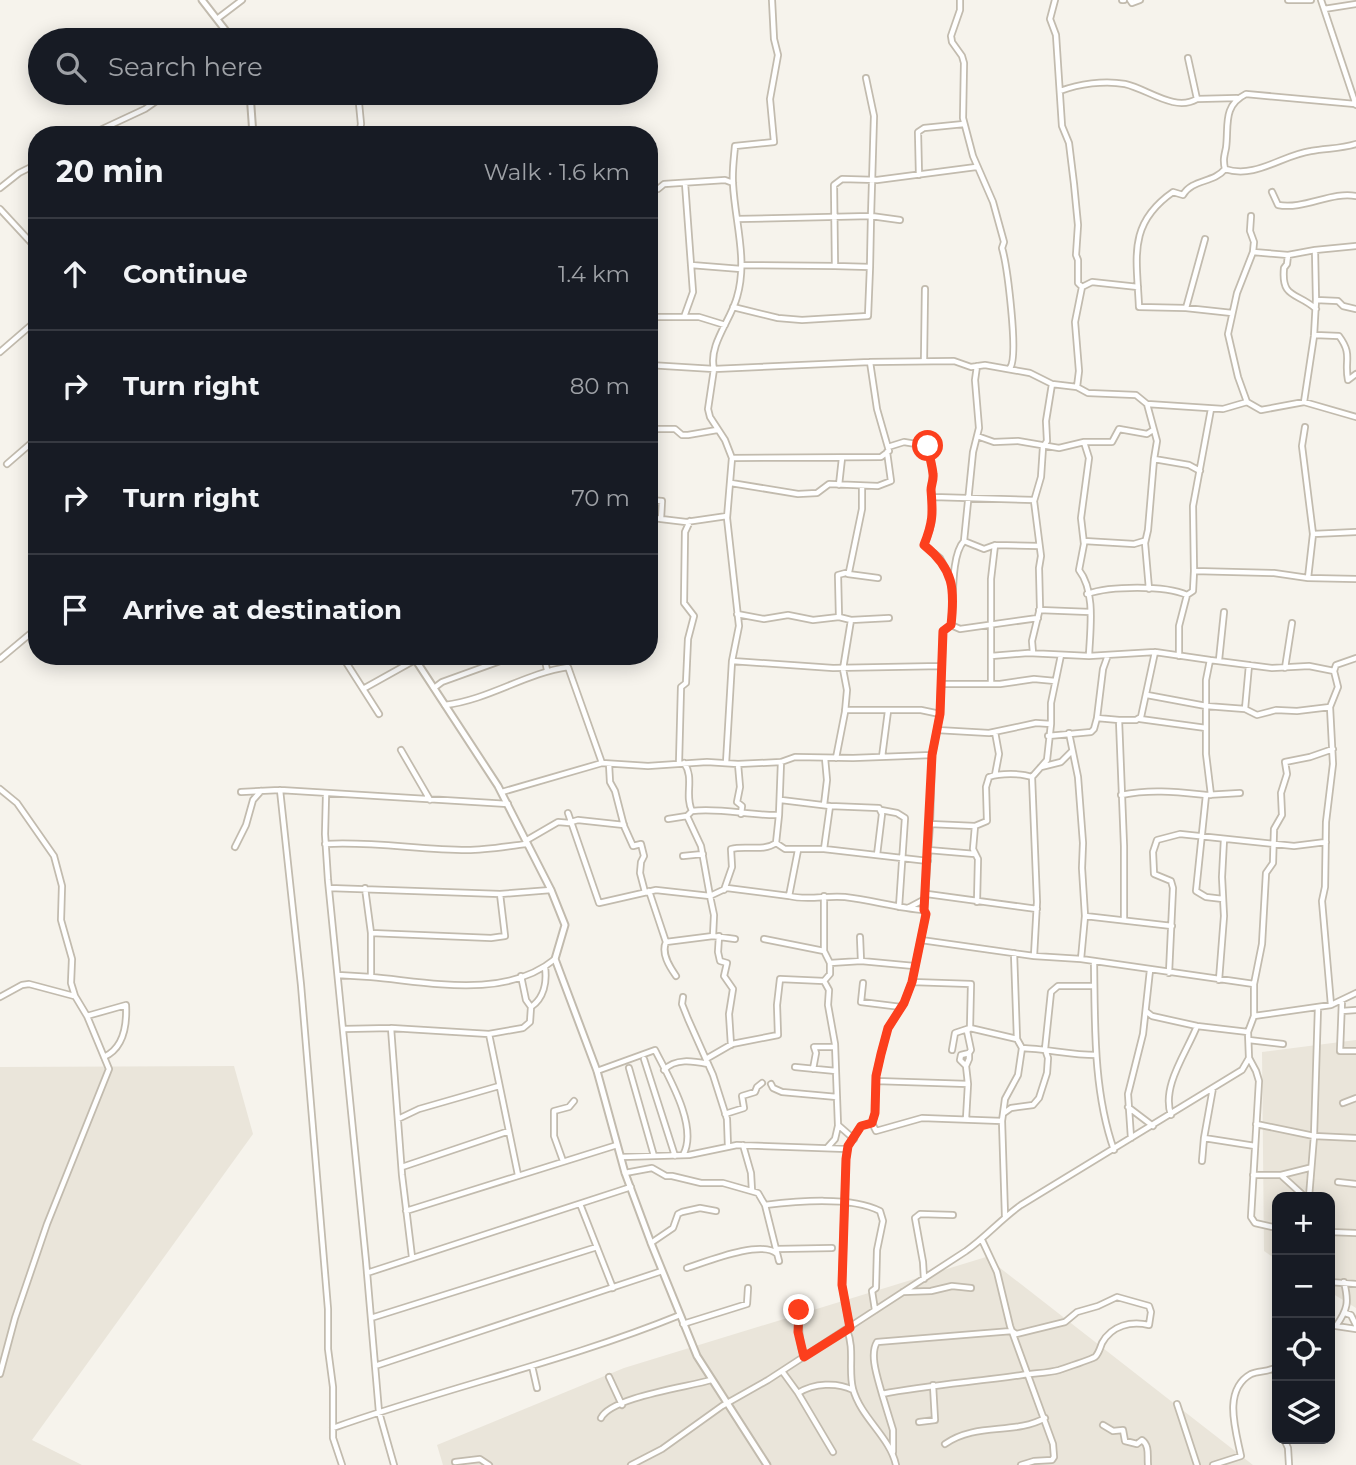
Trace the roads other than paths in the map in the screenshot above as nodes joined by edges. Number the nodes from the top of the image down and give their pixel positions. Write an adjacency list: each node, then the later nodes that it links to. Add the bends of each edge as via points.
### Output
1 (202, 0): 13 (street)
2 (242, 0): 13 (street)
3 (772, 0): 35 (street, via 778,55 770,99 774,142 735,146)
4 (960, 0): 24 (street, via 951,42 964,63)
5 (1055, 0): 17 (street, via 1050,19 1056,35)
6 (1130, 0): 7 (street)
7 (1140, 0)
8 (1288, 0): 9 (street)
9 (1311, 0)
10 (1321, 0): 12 (street)
11 (1356, 4): 12 (street)
12 (1324, 9): 23 (street)
13 (217, 19): 14 (street)
14 (224, 28)
15 (1188, 58): 19 (street)
16 (866, 78): 33 (street, via 874,116)
17 (1060, 91): 19 (street, via 1112,83 1185,104); 56 (street, via 1074,184 1078,283)
18 (1238, 98): 19 (street); 23 (street, via 1254,93); 31 (street, via 1229,111 1222,156)
19 (1197, 99)
20 (152, 105): 25 (street)
21 (252, 105): 26 (street)
22 (359, 105): 27 (street)
23 (1356, 105)
24 (964, 124): 29 (street); 32 (street, via 918,132)
25 (109, 126)
26 (253, 126)
27 (361, 126)
28 (1356, 144): 31 (street, via 1338,150 1312,150 1255,170 1237,173)
29 (976, 167): 32 (street); 75 (street, via 993,202 1004,242 1014,341)
30 (28, 168): 36 (street)
31 (1225, 169): 57 (street, via 1187,187 1183,195 1172,192 1147,216 1137,254)
32 (919, 174): 33 (street)
33 (872, 180): 41 (street); 43 (street, via 837,182 832,192)
34 (685, 183): 35 (street); 37 (street, via 664,184); 52 (street)
35 (733, 183): 44 (street)
36 (0, 188)
37 (658, 189)
38 (1272, 192): 39 (street, via 1278,205 1290,208)
39 (1356, 196)
40 (0, 209): 46 (street)
41 (871, 216): 43 (street); 45 (street); 55 (street)
42 (1251, 216): 50 (street)
43 (834, 217): 44 (street); 53 (street)
44 (737, 219): 54 (street)
45 (900, 220)
46 (28, 239)
47 (1205, 239): 61 (street)
48 (1356, 246): 49 (street)
49 (1315, 250): 51 (street); 59 (street)
50 (1253, 252): 51 (street); 64 (street)
51 (1288, 256): 62 (street, via 1283,284 1290,295)
52 (691, 265): 54 (street); 66 (street, via 693,292)
53 (835, 266): 54 (street); 55 (street)
54 (741, 267): 60 (street)
55 (870, 267): 60 (street, via 868,316 802,320)
56 (1082, 287): 57 (street, via 1092,282); 79 (street, via 1075,322)
57 (1138, 287): 61 (street, via 1139,307)
58 (925, 289): 71 (street)
59 (1316, 300): 62 (street); 63 (street, via 1338,301)
60 (733, 307): 67 (street)
61 (1186, 308): 64 (street)
62 (1316, 309): 69 (street)
63 (1356, 309)
64 (1232, 313): 80 (street, via 1228,334)
65 (658, 317): 66 (street)
66 (684, 317): 67 (street)
67 (725, 325): 76 (street)
68 (28, 328): 70 (street)
69 (1315, 335): 77 (street, via 1339,336 1349,354 1348,380); 81 (street)
70 (0, 352)
71 (924, 360): 72 (street); 74 (street)
72 (870, 362): 76 (street); 93 (street)
73 (658, 366): 76 (street)
74 (977, 366): 75 (street); 89 (street)
75 (1010, 368): 78 (street)
76 (714, 369): 87 (street, via 708,410)
77 (1356, 374)
78 (1052, 384): 79 (street); 91 (street)
79 (1077, 387): 82 (street, via 1088,393 1136,395)
80 (1247, 402): 81 (street, via 1261,410); 83 (street, via 1223,410)
81 (1304, 402): 84 (street)
82 (1147, 404): 83 (street); 88 (street)
83 (1211, 408): 98 (street)
84 (1356, 417)
85 (1305, 427): 111 (street, via 1302,446)
86 (658, 429): 87 (street, via 675,429 682,435)
87 (718, 430): 94 (street)
88 (1153, 430): 90 (street, via 1147,434 1119,429 1112,442); 96 (street, via 1157,441)
89 (977, 436): 91 (street, via 994,442); 103 (street)
90 (1084, 442): 91 (street, via 1059,448); 113 (street, via 1089,458 1081,518)
91 (1045, 444): 104 (street)
92 (28, 446): 97 (street)
93 (888, 450): 95 (street, via 881,457); 101 (street, via 891,481); 102 (street, via 904,442 928,446)
94 (732, 458): 95 (street); 99 (street)
95 (842, 458): 100 (street)
96 (1154, 459): 98 (street); 114 (street)
97 (7, 464)
98 (1200, 471): 117 (street, via 1193,506)
99 (731, 483): 100 (street, via 798,494 817,494 829,484); 106 (street)
100 (839, 485): 101 (street)
101 (862, 486): 118 (street, via 862,509)
102 (933, 497): 103 (street); 122 (street, via 932,525 924,545 940,558)
103 (970, 499): 104 (street); 112 (street)
104 (1034, 500): 116 (street)
105 (658, 501): 108 (street, via 662,501)
106 (727, 516): 109 (street); 129 (street)
107 (658, 518): 108 (street)
108 (661, 519): 109 (street)
109 (690, 522): 193 (street, via 685,532 684,603 694,616 686,683 681,687)
110 (1356, 532): 111 (street)
111 (1313, 534): 120 (street)
112 (964, 541): 115 (street, via 984,549); 122 (street)
113 (1084, 541): 114 (street); 124 (street, via 1079,570)
114 (1145, 541): 123 (street)
115 (995, 545): 116 (street); 136 (street)
116 (1039, 546): 126 (street)
117 (1194, 571): 120 (street); 125 (street, via 1193,591)
118 (846, 573): 119 (street); 130 (street, via 838,575)
119 (878, 578)
120 (1308, 578): 121 (street)
121 (1356, 579)
122 (952, 582): 135 (street)
123 (1149, 589): 124 (street, via 1101,589); 125 (street, via 1175,589)
124 (1087, 594): 127 (street)
125 (1187, 595): 144 (street, via 1179,626)
126 (1039, 610): 127 (street); 132 (street)
127 (1090, 612): 143 (street)
128 (1224, 612): 148 (street)
129 (737, 614): 130 (street, via 764,619); 149 (street)
130 (839, 617): 133 (street)
131 (889, 618): 133 (street)
132 (1038, 618): 136 (street); 139 (street)
133 (851, 620): 157 (street)
134 (1292, 623): 158 (street)
135 (951, 625): 136 (street, via 960,629); 156 (street, via 943,631)
136 (991, 626): 142 (street)
137 (28, 636): 146 (street)
138 (1155, 652): 141 (street); 144 (street); 166 (street)
139 (1033, 653): 140 (street); 142 (street)
140 (1061, 655): 143 (street); 161 (street)
141 (1108, 655): 143 (street); 175 (street)
142 (991, 656): 163 (street)
143 (1089, 656)
144 (1179, 656): 147 (street)
145 (1356, 658): 160 (street, via 1336,665)
146 (0, 659)
147 (1210, 660): 148 (street); 168 (street)
148 (1219, 660): 155 (street)
149 (732, 661): 157 (street); 194 (street)
150 (348, 665): 165 (street)
151 (402, 665): 165 (street)
152 (419, 665): 164 (street)
153 (489, 665): 164 (street)
154 (546, 665): 159 (street)
155 (1249, 665): 158 (street); 170 (street)
156 (942, 666): 157 (street); 162 (street)
157 (843, 668): 171 (street)
158 (1285, 668): 160 (street)
159 (547, 670): 167 (street); 192 (street, via 569,667)
160 (1334, 671): 169 (street, via 1338,687)
161 (1056, 681): 163 (street); 178 (street)
162 (941, 684): 163 (street); 173 (street)
163 (991, 684)
164 (434, 688): 167 (street)
165 (363, 689): 174 (street)
166 (1147, 695): 168 (street); 176 (street)
167 (445, 705): 203 (street)
168 (1206, 706): 170 (street); 179 (street)
169 (1330, 707): 170 (street, via 1257,715); 184 (street)
170 (1245, 709)
171 (845, 710): 172 (street); 190 (street)
172 (888, 710): 173 (street); 188 (street)
173 (940, 714): 180 (street)
174 (379, 715)
175 (1097, 718): 177 (street); 182 (street, via 1093,731)
176 (1139, 719): 177 (street); 179 (street)
177 (1118, 720): 206 (street)
178 (1051, 724): 181 (street); 183 (street)
179 (1206, 728): 207 (street)
180 (937, 730): 181 (street); 187 (street)
181 (995, 732): 197 (street, via 999,754)
182 (1069, 733): 183 (street); 186 (street)
183 (1048, 736): 196 (street, via 1048,758)
184 (1332, 749): 226 (street); 229 (street, via 1285,762)
185 (401, 750): 208 (street)
186 (1072, 751): 196 (street, via 1061,762); 256 (street, via 1081,808)
187 (932, 755): 188 (street); 220 (street)
188 (882, 757): 190 (street)
189 (825, 758): 190 (street); 191 (street, via 795,757); 211 (street)
190 (835, 758)
191 (782, 762): 195 (street); 209 (street)
192 (606, 763): 193 (street); 203 (street); 221 (street)
193 (681, 763): 194 (street); 213 (street, via 689,773)
194 (726, 763): 195 (street)
195 (738, 764): 215 (street)
196 (1040, 767): 198 (street)
197 (995, 775): 198 (street); 222 (street, via 989,777 986,787 987,821)
198 (1032, 777): 254 (street)
199 (0, 789): 289 (street, via 17,803 54,856)
200 (280, 790): 201 (street); 205 (street); 440 (street, via 301,985)
201 (261, 791): 202 (street); 230 (street)
202 (241, 792)
203 (502, 792): 210 (street)
204 (1240, 793): 207 (street)
205 (326, 794): 208 (street); 228 (street)
206 (1121, 795): 207 (street, via 1169,790); 257 (street)
207 (1208, 795): 223 (street)
208 (430, 800): 210 (street)
209 (781, 800): 211 (street); 216 (street)
210 (508, 804): 225 (street)
211 (827, 806): 212 (street); 231 (street)
212 (881, 810): 236 (street); 238 (street, via 905,818)
213 (692, 811): 215 (street); 217 (street)
214 (568, 813): 219 (street)
215 (741, 814): 216 (street)
216 (779, 815): 227 (street)
217 (687, 816): 218 (street); 235 (street)
218 (668, 819)
219 (571, 823): 221 (street); 225 (street, via 558,822); 244 (street, via 599,903)
220 (930, 824): 222 (street); 233 (street)
221 (624, 825): 244 (street, via 634,846 640,844 644,856 640,873)
222 (975, 827): 234 (street)
223 (1202, 837): 224 (street); 250 (street, via 1196,891); 258 (street, via 1180,834 1157,840 1154,848 1154,874 1171,881 1174,888)
224 (1223, 839): 229 (street); 250 (street)
225 (527, 842): 228 (street, via 470,850); 242 (street)
226 (1326, 842): 229 (street); 293 (street, via 1322,901)
227 (776, 843): 232 (street); 243 (street, via 769,848 731,849 732,867)
228 (326, 844): 240 (street)
229 (1275, 844): 286 (street, via 1273,863 1266,873 1262,944)
230 (235, 847)
231 (824, 849): 232 (street); 236 (street)
232 (798, 850): 249 (street)
233 (928, 850): 234 (street); 239 (street)
234 (976, 854): 251 (street)
235 (704, 855): 237 (street); 246 (street)
236 (877, 855): 238 (street)
237 (683, 856)
238 (902, 858): 239 (street); 252 (street)
239 (928, 861): 248 (street)
240 (329, 888): 241 (street); 278 (street)
241 (365, 888): 245 (street); 259 (street)
242 (551, 890): 245 (street); 269 (street, via 565,925)
243 (724, 890): 246 (street); 249 (street)
244 (647, 892): 246 (street); 265 (street)
245 (500, 894): 259 (street, via 505,936)
246 (710, 896): 260 (street)
247 (824, 896): 249 (street); 252 (street); 266 (street)
248 (926, 896): 251 (street); 253 (street); 255 (street)
249 (789, 897)
250 (1223, 899): 282 (street)
251 (977, 902): 254 (street)
252 (899, 907): 253 (street)
253 (907, 908): 255 (street)
254 (1037, 909): 268 (street)
255 (924, 910): 264 (street)
256 (1085, 916): 257 (street); 270 (street)
257 (1124, 919): 258 (street)
258 (1172, 926): 277 (street)
259 (370, 933): 281 (street)
260 (716, 936): 262 (street); 265 (street); 311 (street, via 720,961 727,962 724,975 733,989)
261 (860, 937): 271 (street)
262 (735, 939)
263 (764, 939): 266 (street)
264 (921, 940): 267 (street); 274 (street)
265 (666, 942): 280 (street, via 665,954)
266 (824, 951): 273 (street)
267 (1014, 953): 268 (street); 308 (street)
268 (1034, 956): 270 (street)
269 (555, 959): 275 (street); 326 (street)
270 (1080, 959): 272 (street)
271 (861, 961): 273 (street); 274 (street)
272 (1094, 961): 276 (street); 287 (street)
273 (830, 963): 283 (street)
274 (915, 966): 284 (street)
275 (545, 967): 279 (street); 294 (street, via 544,988)
276 (1150, 970): 277 (street); 299 (street)
277 (1168, 973): 282 (street)
278 (338, 975): 281 (street); 305 (street)
279 (521, 976): 281 (street, via 494,985); 294 (street)
280 (676, 976)
281 (371, 977)
282 (1219, 980): 286 (street)
283 (824, 981): 311 (street, via 780,979 778,1035); 312 (street)
284 (912, 982): 295 (street); 304 (street, via 971,984)
285 (863, 983): 295 (street, via 861,1002)
286 (1254, 984): 300 (street)
287 (1094, 986): 314 (street, via 1054,988); 317 (street)
288 (1356, 993): 292 (street)
289 (75, 996): 290 (street, via 29,984); 301 (street)
290 (0, 997)
291 (683, 998): 321 (street)
292 (1342, 1000): 293 (street); 298 (street)
293 (1331, 1005): 296 (street)
294 (531, 1007): 307 (street, via 530,1022 523,1028)
295 (901, 1007): 328 (street, via 888,1028)
296 (1318, 1007): 300 (street); 350 (street)
297 (1356, 1010): 298 (street)
298 (1342, 1011): 316 (street, via 1340,1051)
299 (1147, 1012): 302 (street); 338 (street)
300 (1254, 1016): 306 (street)
301 (88, 1017): 318 (street); 318 (street, via 126,1005 127,1026 112,1054)
302 (1196, 1026): 306 (street); 341 (street, via 1172,1085)
303 (391, 1028): 305 (street); 307 (street); 342 (street)
304 (970, 1028): 308 (street); 315 (street, via 955,1033); 331 (street)
305 (344, 1029): 398 (street)
306 (1248, 1032): 309 (street)
307 (489, 1034): 332 (street)
308 (1017, 1039): 313 (street)
309 (1250, 1040): 310 (street); 319 (street)
310 (1283, 1044)
311 (731, 1045): 321 (street)
312 (836, 1047): 324 (street, via 814,1047); 327 (street)
313 (1022, 1048): 314 (street); 340 (street, via 1018,1075 1004,1100)
314 (1045, 1049): 317 (street); 340 (street, via 1048,1063 1039,1098 1033,1105)
315 (953, 1050)
316 (1356, 1051)
317 (1096, 1055): 361 (street)
318 (104, 1057): 423 (street, via 109,1069 47,1224)
319 (1249, 1058): 333 (street, via 1242,1070); 346 (street, via 1259,1081)
320 (644, 1059): 362 (street)
321 (707, 1062): 325 (street, via 671,1063); 339 (street)
322 (795, 1067): 324 (street)
323 (629, 1068): 365 (street)
324 (813, 1069): 327 (street)
325 (664, 1070): 326 (street, via 655,1050); 363 (street, via 688,1125)
326 (597, 1071): 355 (street)
327 (836, 1071): 334 (street)
328 (876, 1081): 331 (street); 345 (street)
329 (762, 1083): 339 (street, via 755,1092 742,1096 744,1108)
330 (771, 1084): 334 (street, via 782,1092)
331 (968, 1084): 343 (street)
332 (499, 1086): 342 (street); 349 (street)
333 (1213, 1088): 341 (street); 351 (street)
334 (837, 1097): 347 (street)
335 (1356, 1098): 337 (street)
336 (574, 1101): 366 (street, via 554,1111 554,1136)
337 (1343, 1103)
338 (1128, 1107): 348 (street); 354 (street)
339 (725, 1114): 358 (street)
340 (1003, 1114): 344 (street)
341 (1171, 1115): 348 (street)
342 (398, 1119): 368 (street)
343 (966, 1119): 344 (street); 345 (street, via 922,1118 876,1131)
344 (1002, 1121): 386 (street)
345 (872, 1123): 353 (street, via 861,1126)
346 (1256, 1124): 350 (street); 357 (street)
347 (838, 1125): 353 (street); 359 (street, via 835,1139)
348 (1153, 1126): 354 (street)
349 (509, 1131): 368 (street); 371 (street)
350 (1314, 1136): 352 (street); 369 (street)
351 (1205, 1138): 357 (street); 367 (street)
352 (1356, 1138)
353 (854, 1139): 360 (street)
354 (1130, 1139): 361 (street)
355 (617, 1144): 364 (street); 366 (street)
356 (743, 1145): 358 (street); 359 (street); 377 (street)
357 (1255, 1146): 372 (street)
358 (728, 1147): 363 (street)
359 (826, 1149): 360 (street)
360 (847, 1149): 380 (street)
361 (1114, 1150): 386 (street)
362 (675, 1156): 363 (street); 365 (street)
363 (682, 1156)
364 (621, 1157): 365 (street); 370 (street)
365 (654, 1157)
366 (563, 1161): 371 (street)
367 (1202, 1161)
368 (402, 1167): 383 (street)
369 (1309, 1168): 373 (street); 379 (street)
370 (625, 1173): 376 (street); 377 (street, via 652,1168 666,1177)
371 (519, 1175): 383 (street)
372 (1253, 1175): 373 (street); 387 (street, via 1252,1221)
373 (1281, 1175): 378 (street)
374 (1338, 1182): 375 (street)
375 (1356, 1184)
376 (631, 1187): 381 (street); 391 (street)
377 (752, 1191): 382 (street, via 761,1195)
378 (1301, 1192)
379 (1307, 1192)
380 (845, 1202): 382 (street); 408 (street, via 869,1204 883,1214 873,1291); 416 (street, via 842,1285)
381 (580, 1203): 392 (street); 395 (street)
382 (765, 1205): 394 (street)
383 (406, 1211): 395 (street)
384 (716, 1212): 391 (street, via 682,1212 673,1228)
385 (953, 1215): 399 (street, via 920,1213 915,1218)
386 (1005, 1216): 390 (street)
387 (1272, 1227)
388 (1335, 1232): 389 (street)
389 (1356, 1233)
390 (982, 1240): 399 (street); 417 (street, via 997,1272)
391 (651, 1243): 397 (street)
392 (597, 1247): 403 (street); 411 (street)
393 (832, 1248): 394 (street)
394 (778, 1255): 396 (street, via 759,1248)
395 (412, 1257): 398 (street)
396 (687, 1268)
397 (662, 1271): 403 (street); 410 (street)
398 (367, 1273): 411 (street)
399 (924, 1279): 406 (street)
400 (1335, 1282): 401 (street)
401 (1344, 1282): 402 (street); 409 (street, via 1348,1292)
402 (1356, 1284)
403 (613, 1288): 419 (street)
404 (748, 1288): 412 (street, via 747,1304)
405 (971, 1288): 406 (street)
406 (902, 1292): 408 (street)
407 (797, 1298): 418 (street)
408 (875, 1311): 416 (street)
409 (1345, 1313): 413 (street); 415 (street)
410 (680, 1315): 412 (street); 420 (street)
411 (371, 1318): 419 (street)
412 (683, 1324): 426 (street)
413 (1335, 1324)
414 (1335, 1326): 415 (street)
415 (1356, 1327)
416 (848, 1329): 418 (street); 429 (street)
417 (1012, 1331): 424 (street); 424 (street, via 1016,1334 1065,1322 1077,1312 1117,1297 1149,1306 1149,1325 1126,1323 1107,1336 1093,1358 1058,1371); 431 (street, via 877,1342 873,1350)
418 (804, 1357): 422 (street)
419 (375, 1366): 435 (street)
420 (532, 1366): 428 (street); 435 (street)
421 (1272, 1369): 445 (street, via 1247,1376 1236,1391 1233,1409)
422 (782, 1371): 430 (street); 432 (street)
423 (0, 1374)
424 (1028, 1374): 427 (street); 437 (street)
425 (609, 1377): 434 (street)
426 (711, 1380): 432 (street); 434 (street, via 642,1395)
427 (933, 1385): 431 (street); 438 (street, via 935,1420)
428 (537, 1388)
429 (853, 1390): 430 (street, via 832,1385); 444 (street)
430 (799, 1393): 443 (street)
431 (882, 1394): 444 (street, via 893,1430)
432 (726, 1403): 451 (street, via 663,1449); 452 (street)
433 (1177, 1404): 456 (street)
434 (622, 1405): 436 (street)
435 (379, 1412): 440 (street); 449 (street)
436 (601, 1418)
437 (1045, 1418): 441 (street, via 956,1436); 447 (street)
438 (919, 1422)
439 (1103, 1426): 455 (street, via 1123,1430 1125,1441 1145,1442)
440 (333, 1428): 448 (street)
441 (944, 1444)
442 (1286, 1444): 459 (street)
443 (833, 1452)
444 (893, 1452): 453 (street)
445 (1241, 1456): 457 (street); 458 (street)
446 (455, 1462): 450 (street, via 480,1459)
447 (1055, 1462): 454 (street)
448 (342, 1465)
449 (394, 1465)
450 (489, 1465)
451 (631, 1465)
452 (767, 1465)
453 (896, 1465)
454 (1025, 1465)
455 (1148, 1465)
456 (1197, 1465)
457 (1213, 1465)
458 (1245, 1465)
459 (1289, 1465)

